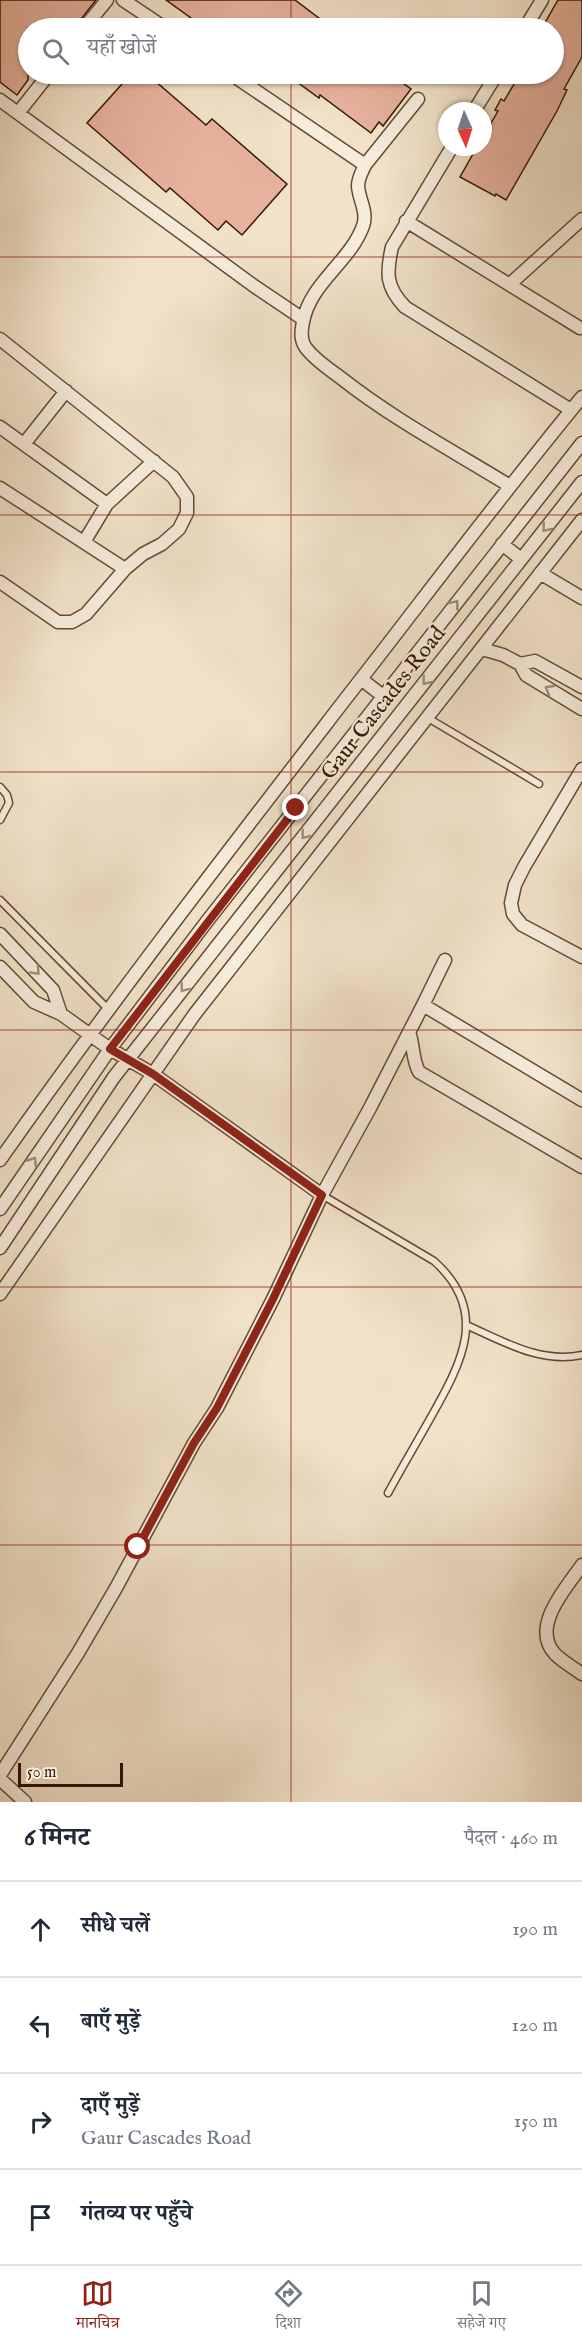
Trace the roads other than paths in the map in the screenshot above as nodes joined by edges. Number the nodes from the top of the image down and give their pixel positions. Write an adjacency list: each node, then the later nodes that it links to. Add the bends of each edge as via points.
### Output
1 (107, 0): 4 (street)
2 (123, 0): 5 (street)
3 (542, 0): 6 (street)
4 (92, 18)
5 (150, 18)
6 (531, 18)
7 (41, 84): 13 (street)
8 (246, 84): 15 (street)
9 (491, 84): 12 (street)
10 (418, 99): 15 (street)
11 (0, 100): 13 (street)
12 (480, 102)
13 (18, 113): 19 (street)
14 (446, 156): 17 (street)
15 (365, 165): 19 (street, via 358,187 365,212 364,225 311,300)
16 (582, 219): 18 (street)
17 (406, 221): 18 (street); 24 (street, via 392,247 388,265 393,294 405,307)
18 (510, 284): 20 (street)
19 (303, 319): 30 (street, via 301,334 305,347 320,362 389,413)
20 (580, 328)
21 (0, 339): 22 (street)
22 (66, 391): 27 (street); 28 (street)
23 (582, 397): 24 (street)
24 (571, 410): 30 (street)
25 (0, 427): 27 (street)
26 (582, 443): 35 (street, Gaur Cascades Road)
27 (24, 444): 32 (street)
28 (154, 461): 32 (street); 37 (street, via 186,497 187,513 179,529)
29 (582, 482): 36 (street, Gaur Cascades Road, one-way to 36)
30 (510, 486): 43 (street)
31 (0, 488): 34 (street)
32 (108, 504): 34 (street)
33 (582, 520): 38 (street)
34 (84, 542): 37 (street)
35 (502, 544): 36 (street); 45 (street, Gaur Cascades Road, one-way to 35)
36 (521, 560): 63 (street, Gaur Cascades Road, one-way to 63)
37 (125, 569): 39 (street, via 86,614 72,622 58,622)
38 (540, 573): 40 (street); 41 (street)
39 (0, 582)
40 (582, 598)
41 (482, 648): 42 (street); 47 (street)
42 (520, 664): 44 (street, via 535,661); 46 (street, one-way to 42, via 526,675)
43 (361, 679): 45 (street); 58 (street)
44 (582, 687)
45 (383, 696): 62 (street, Gaur Cascades Road)
46 (582, 709)
47 (428, 718): 49 (lane); 64 (street, via 194,1015)
48 (582, 769): 54 (street, via 524,867 511,903 513,914 522,925)
49 (539, 784)
50 (0, 788): 51 (lane, via 9,803)
51 (0, 820)
52 (0, 900): 58 (lane)
53 (0, 934): 59 (street, one-way to 59, via 53,990)
54 (582, 957)
55 (445, 960): 57 (street)
56 (0, 967): 59 (street, via 34,1002)
57 (423, 1005): 60 (street); 65 (street)
58 (108, 1009): 61 (street)
59 (61, 1014): 61 (street)
60 (409, 1032): 67 (street, via 419,1072); 68 (street)
61 (89, 1034): 62 (street); 66 (street)
62 (110, 1049): 63 (street); 69 (street, Gaur Cascades Road, one-way to 62)
63 (128, 1059): 64 (street); 70 (street, Gaur Cascades Road)
64 (153, 1074): 68 (street); 71 (street)
65 (582, 1100)
66 (0, 1160)
67 (582, 1167)
68 (322, 1195): 72 (lane, via 434,1261 450,1275 459,1291); 77 (street, via 217,1408 78,1653)
69 (0, 1209)
70 (0, 1248)
71 (0, 1294)
72 (466, 1325): 73 (lane, via 528,1352); 74 (lane, via 466,1341 450,1383)
73 (582, 1355)
74 (388, 1493)
75 (582, 1565): 76 (street, via 555,1606 548,1621 547,1639 555,1653)
76 (582, 1674)
77 (0, 1777): 78 (street)
78 (25, 1802)

